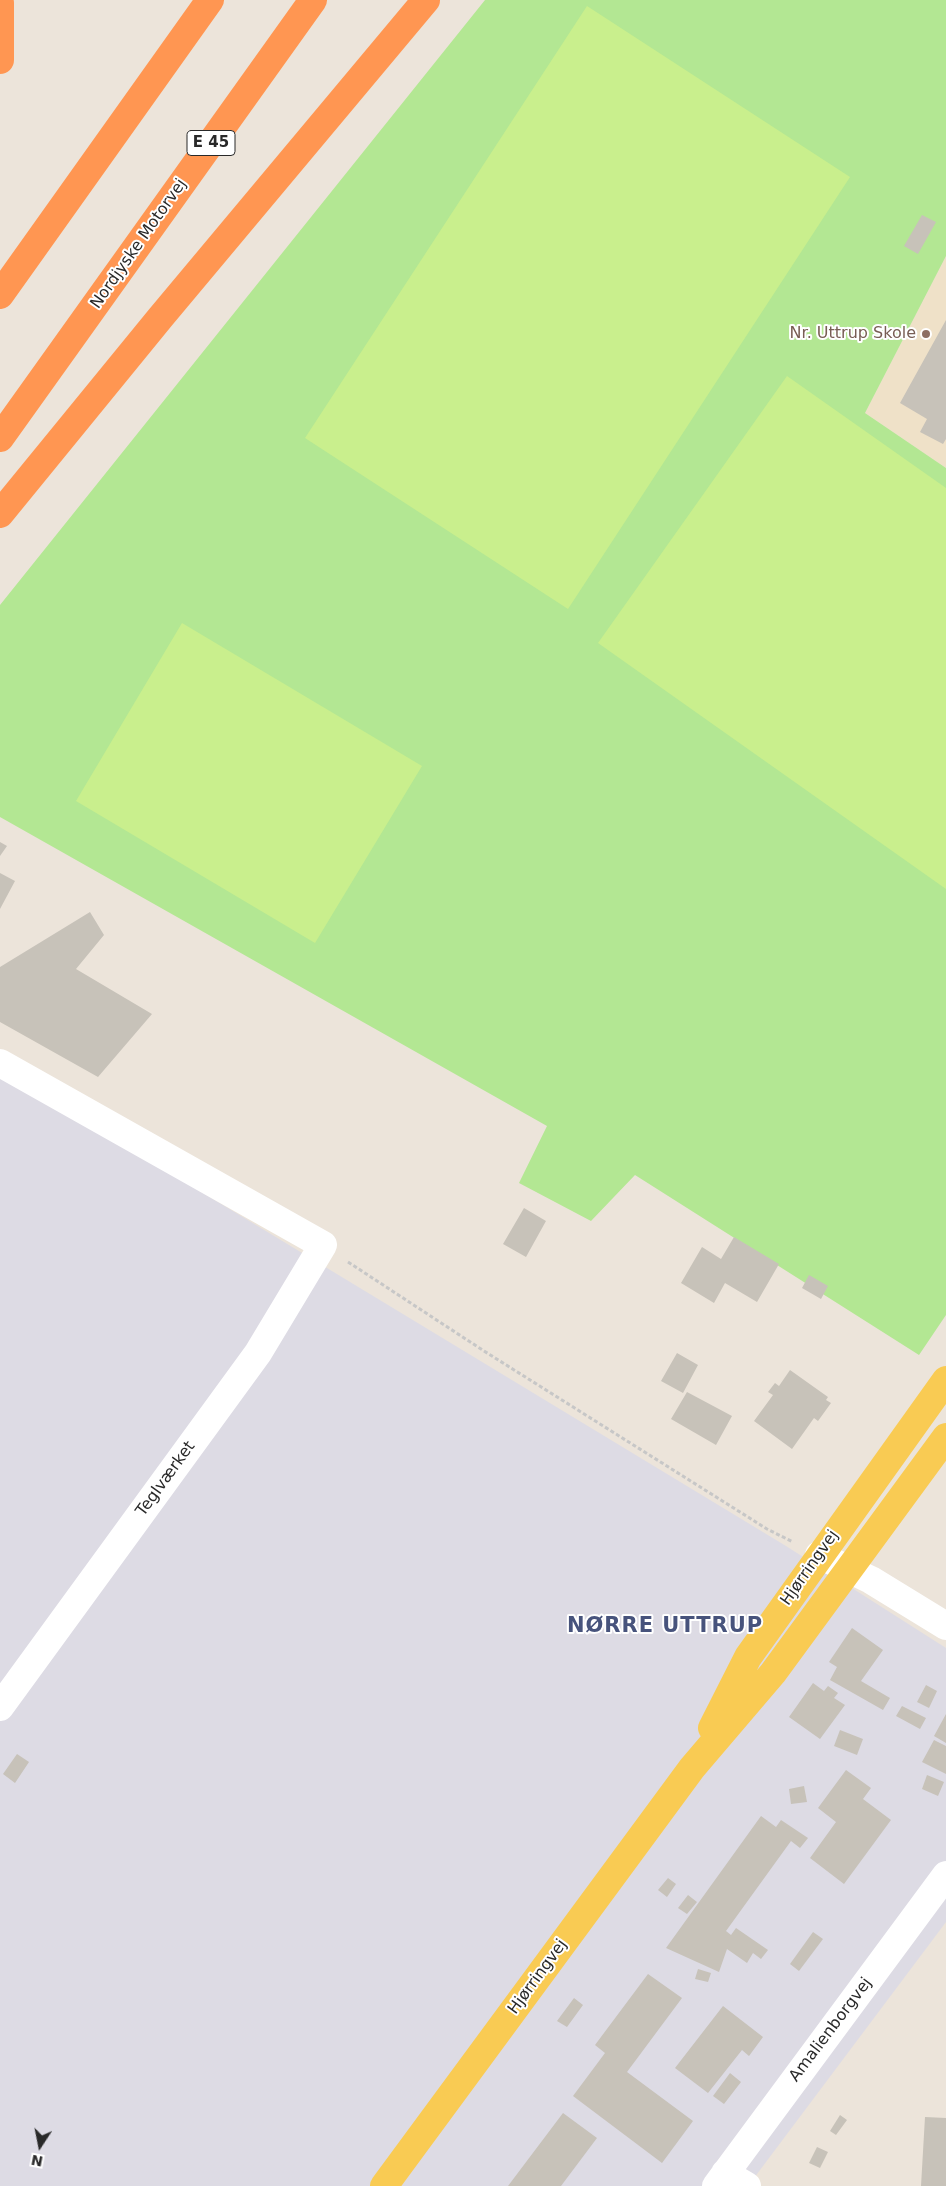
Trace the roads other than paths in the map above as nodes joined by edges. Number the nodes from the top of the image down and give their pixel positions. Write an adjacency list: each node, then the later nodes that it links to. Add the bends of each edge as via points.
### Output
1 (210, 0): 6 (highway)
2 (313, 0): 7 (highway, Nordjyske Motorvej / E 45)
3 (426, 0): 8 (highway)
4 (0, 3): 5 (highway)
5 (0, 60)
6 (0, 295)
7 (0, 438)
8 (0, 514)
9 (0, 1063): 15 (street, Teglværket, via 323,1245 258,1353)
10 (946, 1380): 12 (main road, Hjørringvej)
11 (946, 1437): 13 (main road, Hjørringvej)
12 (819, 1555): 13 (street); 16 (main road, Hjørringvej, via 748,1657)
13 (849, 1569): 14 (street); 16 (main road, Hjørringvej, via 773,1673)
14 (946, 1626)
15 (3, 1698)
16 (692, 1768): 19 (main road, Hjørringvej)
17 (946, 1875): 18 (street, Amalienborgvej)
18 (729, 2182)
19 (384, 2186)

